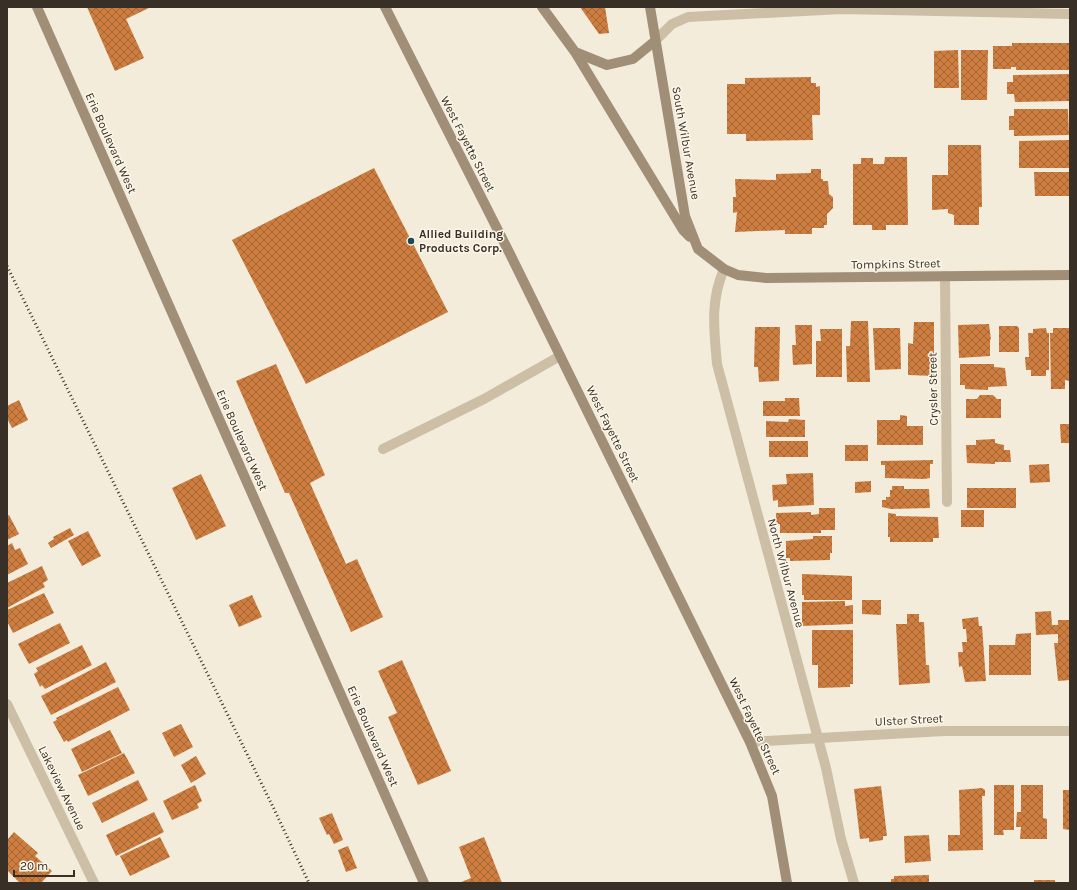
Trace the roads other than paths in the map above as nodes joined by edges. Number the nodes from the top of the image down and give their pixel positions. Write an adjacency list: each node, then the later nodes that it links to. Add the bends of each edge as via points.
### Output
1 (37, 7): 20 (street, Erie Boulevard West)
2 (385, 7): 12 (street, West Fayette Street)
3 (542, 7): 7 (street)
4 (650, 7): 6 (street, South Wilbur Avenue)
5 (1070, 14): 6 (street, via 842,9 688,17 672,24)
6 (655, 41): 7 (street, via 633,59 608,65); 8 (street, South Wilbur Avenue, via 685,216)
7 (575, 52): 8 (street, via 683,230)
8 (695, 243): 9 (street, South Wilbur Avenue)
9 (724, 269): 11 (street, Tompkins Street, via 738,275 766,278); 17 (street, North Wilbur Avenue, via 712,316 717,364)
10 (1070, 275): 11 (street, Tompkins Street)
11 (945, 276): 14 (street, Crysler Street)
12 (560, 356): 13 (street, via 484,399); 18 (street, West Fayette Street)
13 (383, 449)
14 (947, 502)
15 (7, 704): 19 (street, Lakeview Avenue)
16 (1070, 731): 17 (street, Ulster Street, via 944,731)
17 (817, 737): 18 (street, Ulster Street); 22 (street, North Wilbur Avenue)
18 (750, 742): 21 (street, West Fayette Street, via 772,796)
19 (94, 883)
20 (424, 883)
21 (787, 883)
22 (854, 883)

